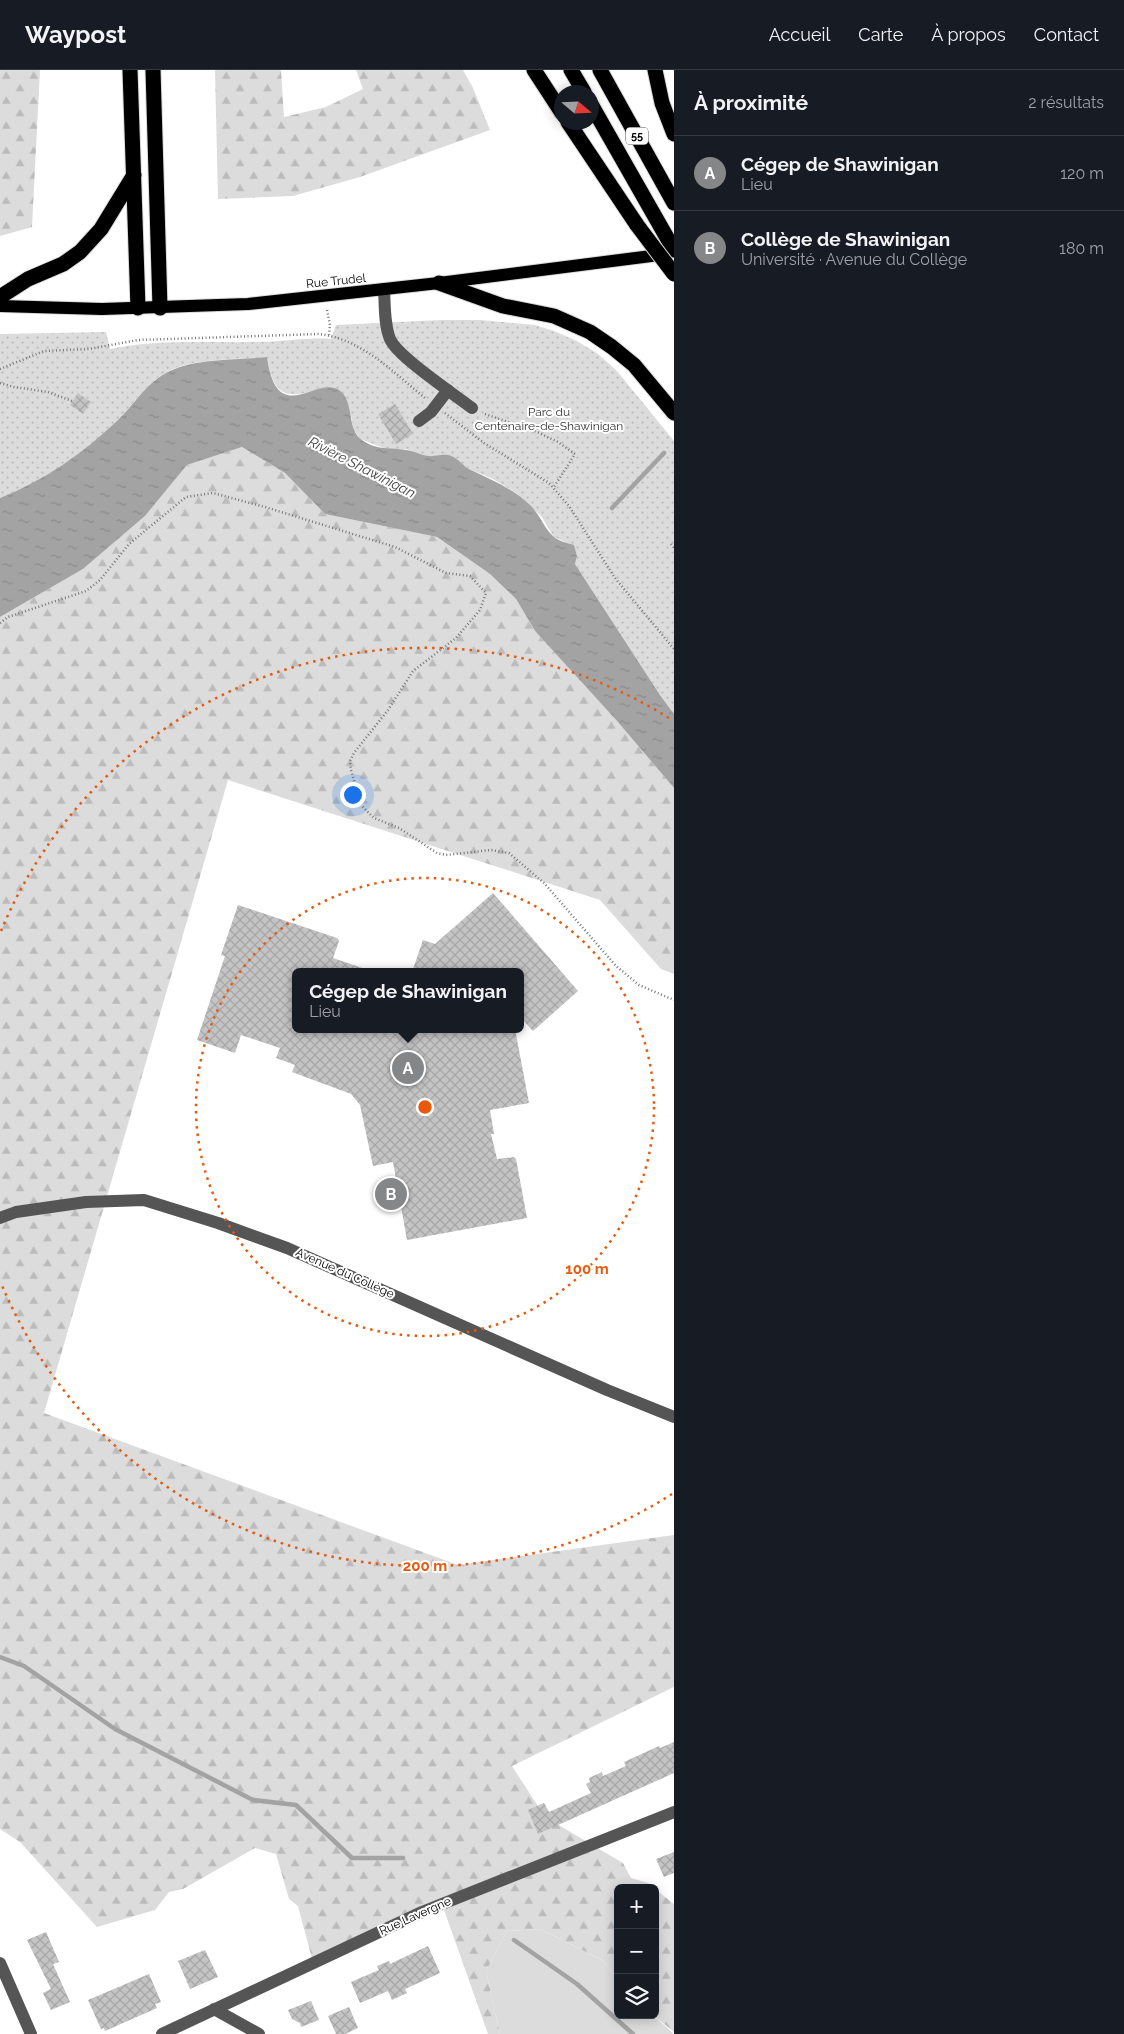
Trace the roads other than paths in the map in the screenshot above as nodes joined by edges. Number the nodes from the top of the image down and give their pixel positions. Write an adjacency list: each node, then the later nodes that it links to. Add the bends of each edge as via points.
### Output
1 (130, 70): 12 (highway)
2 (153, 70): 21 (highway)
3 (534, 70): 8 (highway)
4 (571, 70): 7 (highway)
5 (600, 70): 13 (highway, 55)
6 (655, 70): 11 (highway, via 660,97)
7 (580, 85)
8 (554, 101)
9 (599, 118): 14 (highway, 55)
10 (573, 130): 15 (highway, bridge)
11 (674, 134)
12 (134, 175): 18 (highway, via 100,229 80,252); 20 (highway)
13 (674, 203)
14 (674, 252): 16 (main road, Rue Trudel)
15 (674, 274)
16 (439, 283): 17 (main road, Rue Trudel); 24 (highway, via 503,306 554,316 590,332 626,358)
17 (384, 289): 21 (main road, Rue Trudel, via 234,305); 22 (street, via 388,333 394,346)
18 (0, 296)
19 (0, 306): 20 (main road, Rue Trudel)
20 (138, 308): 21 (main road, Rue Trudel)
21 (160, 308)
22 (448, 390): 23 (street); 25 (street, via 431,412)
23 (477, 411)
24 (674, 413)
25 (419, 421)
26 (0, 1218): 27 (street, Avenue du Collège, via 16,1212 86,1202 144,1200 287,1248 607,1390)
27 (674, 1416)
28 (674, 1812): 30 (street, Rue Lavergne, via 422,1912)
29 (0, 1963): 31 (street)
30 (214, 2009): 32 (street, Rue Lavergne); 33 (street)
31 (31, 2034)
32 (162, 2034)
33 (259, 2034)

